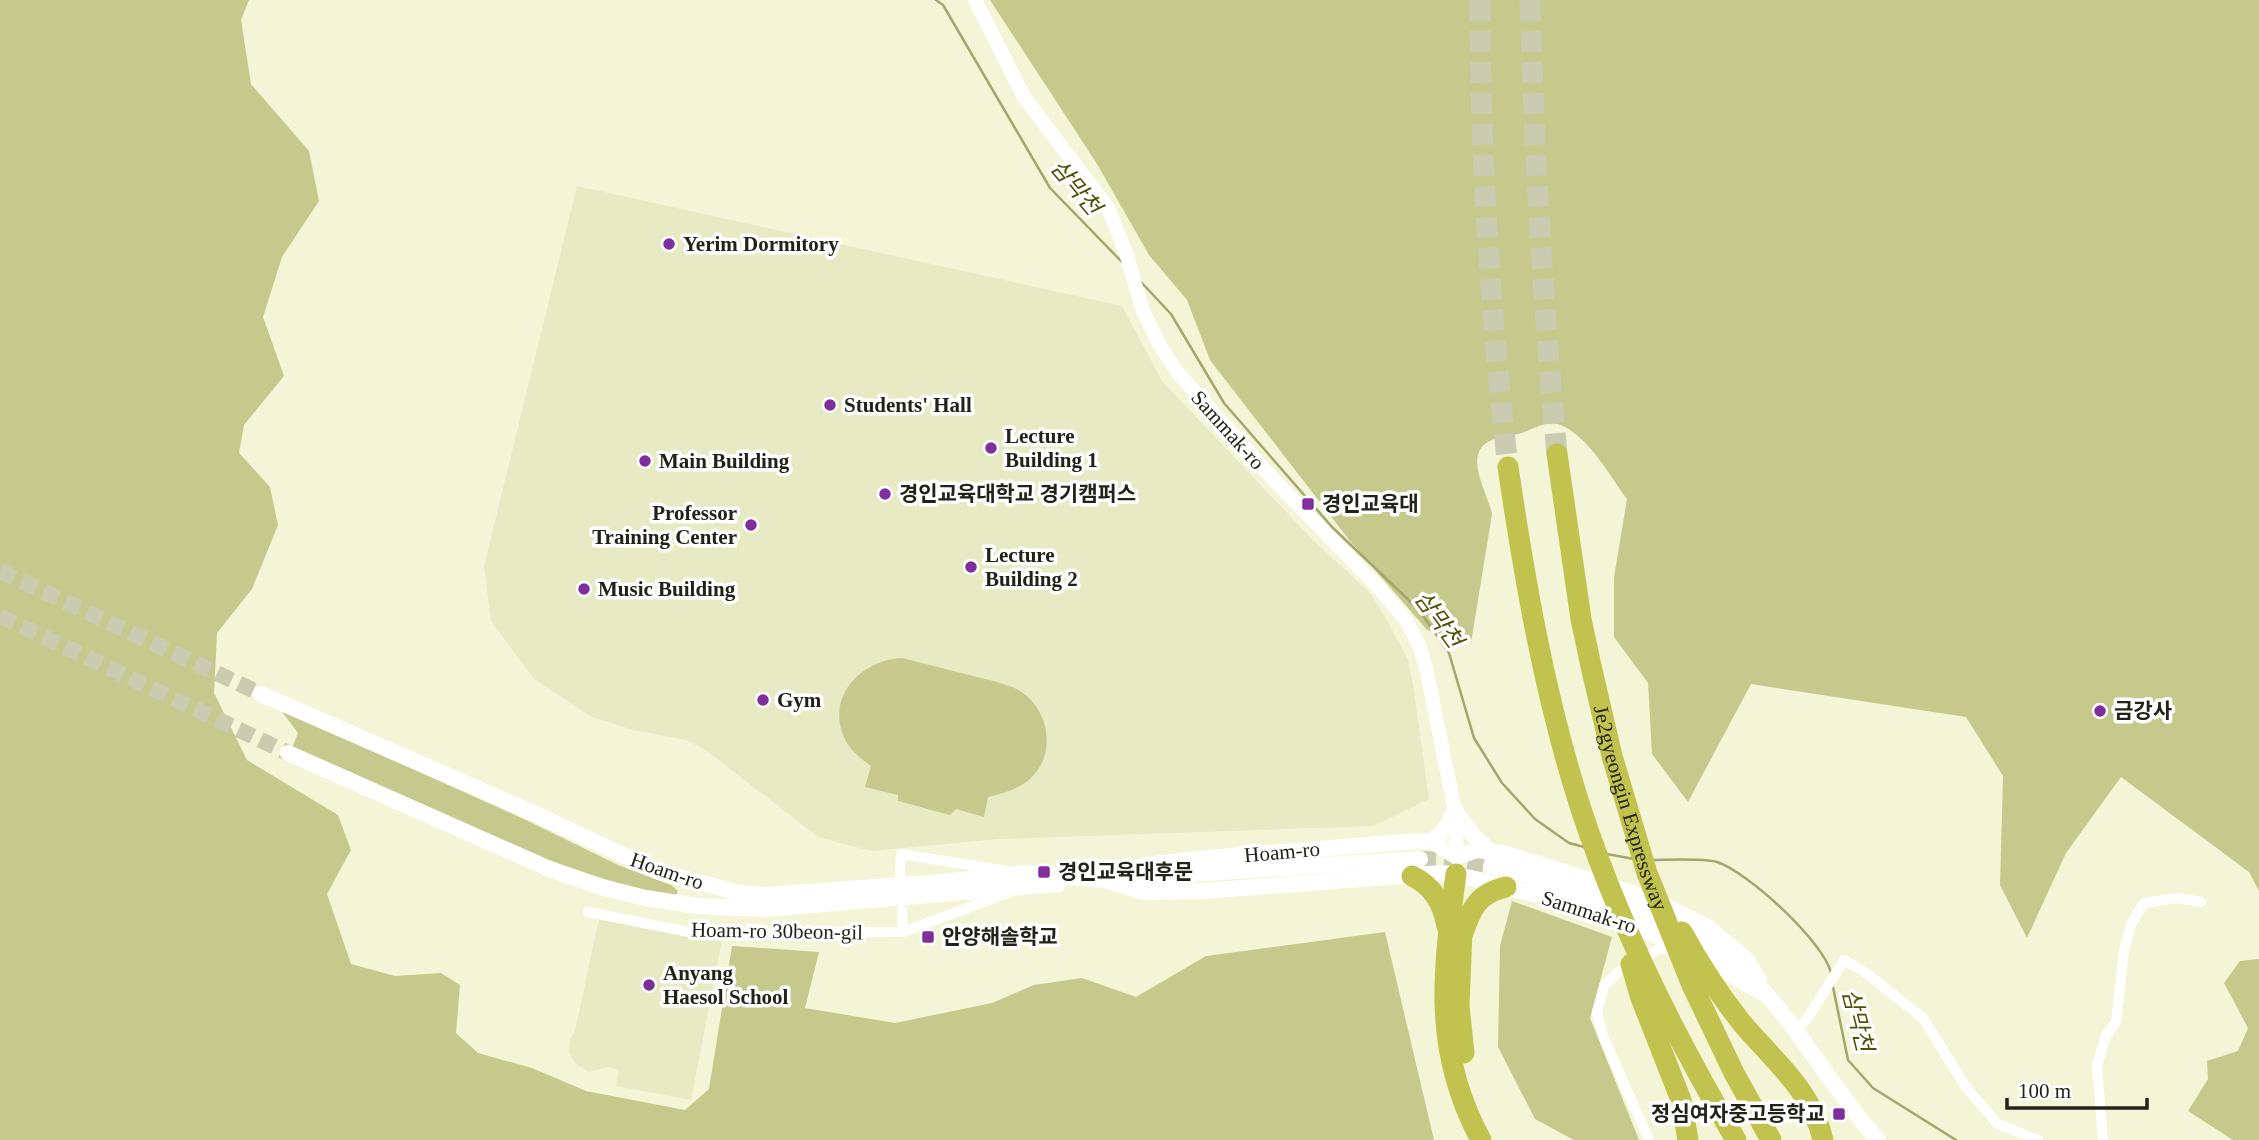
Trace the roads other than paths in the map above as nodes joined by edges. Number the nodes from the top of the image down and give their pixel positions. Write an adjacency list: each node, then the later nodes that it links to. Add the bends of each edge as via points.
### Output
1 (975, 0): 6 (street, Sammak-ro, via 1024,97 1108,208 1159,344 1178,373 1406,620 1427,672)
2 (1557, 454): 11 (highway, Je2gyeongin Expressway, via 1591,666)
3 (1508, 467): 23 (highway, Je2gyeongin Expressway, via 1549,688 1581,809)
4 (261, 694): 13 (main road, Hoam-ro, via 659,872 704,885 767,895)
5 (288, 753): 13 (main road, Hoam-ro, via 552,870 646,898 765,909)
6 (1455, 811): 7 (main road); 8 (main road); 9 (street, Sammak-ro)
7 (1432, 841): 9 (main road); 10 (main road, via 1433,856); 14 (main road, Hoam-ro, via 1146,865)
8 (1496, 857): 9 (main road, Sammak-ro, via 1477,850); 15 (main road, via 1485,872); 22 (main road, Sammak-ro, via 1541,880 1662,920 1703,942)
9 (1457, 866): 10 (main road, Hoam-ro); 15 (main road, Sammak-ro); 20 (highway, via 1462,907)
10 (1420, 870): 14 (main road, Hoam-ro, via 1202,891 1144,892); 20 (highway)
11 (1647, 873): 30 (highway, Je2gyeongin Expressway, via 1692,985); 31 (highway, via 1730,1005 1803,1094)
12 (900, 878): 13 (street, via 901,854)
13 (1025, 880): 14 (main road, Hoam-ro); 19 (street, Hoam-ro 30beon-gil)
14 (1105, 880)
15 (1496, 885): 20 (highway); 21 (main road, Sammak-ro, via 1629,924)
16 (2201, 902): 34 (street, via 2177,898 2144,903 2131,924 2116,1022 2096,1065)
17 (902, 910): 19 (street)
18 (588, 912): 19 (street, Hoam-ro 30beon-gil, via 694,933)
19 (903, 932)
20 (1454, 939): 25 (highway, via 1444,993 1447,1043 1459,1088); 26 (highway, via 1463,1050 1474,1093)
21 (1690, 952): 22 (main road, Sammak-ro); 27 (street, via 1660,948 1617,973 1604,986 1597,1012)
22 (1767, 995): 24 (main road, Sammak-ro)
23 (1650, 999): 28 (highway, via 1681,1100); 29 (highway, Je2gyeongin Expressway)
24 (1795, 1031): 32 (main road, Sammak-ro, via 1852,1112); 33 (street, via 1844,960 1923,1018 1965,1086 1998,1124)
25 (1481, 1140)
26 (1495, 1140)
27 (1649, 1140)
28 (1688, 1140)
29 (1736, 1140)
30 (1771, 1140)
31 (1823, 1140)
32 (1878, 1140)
33 (2038, 1140)
34 (2103, 1140)

